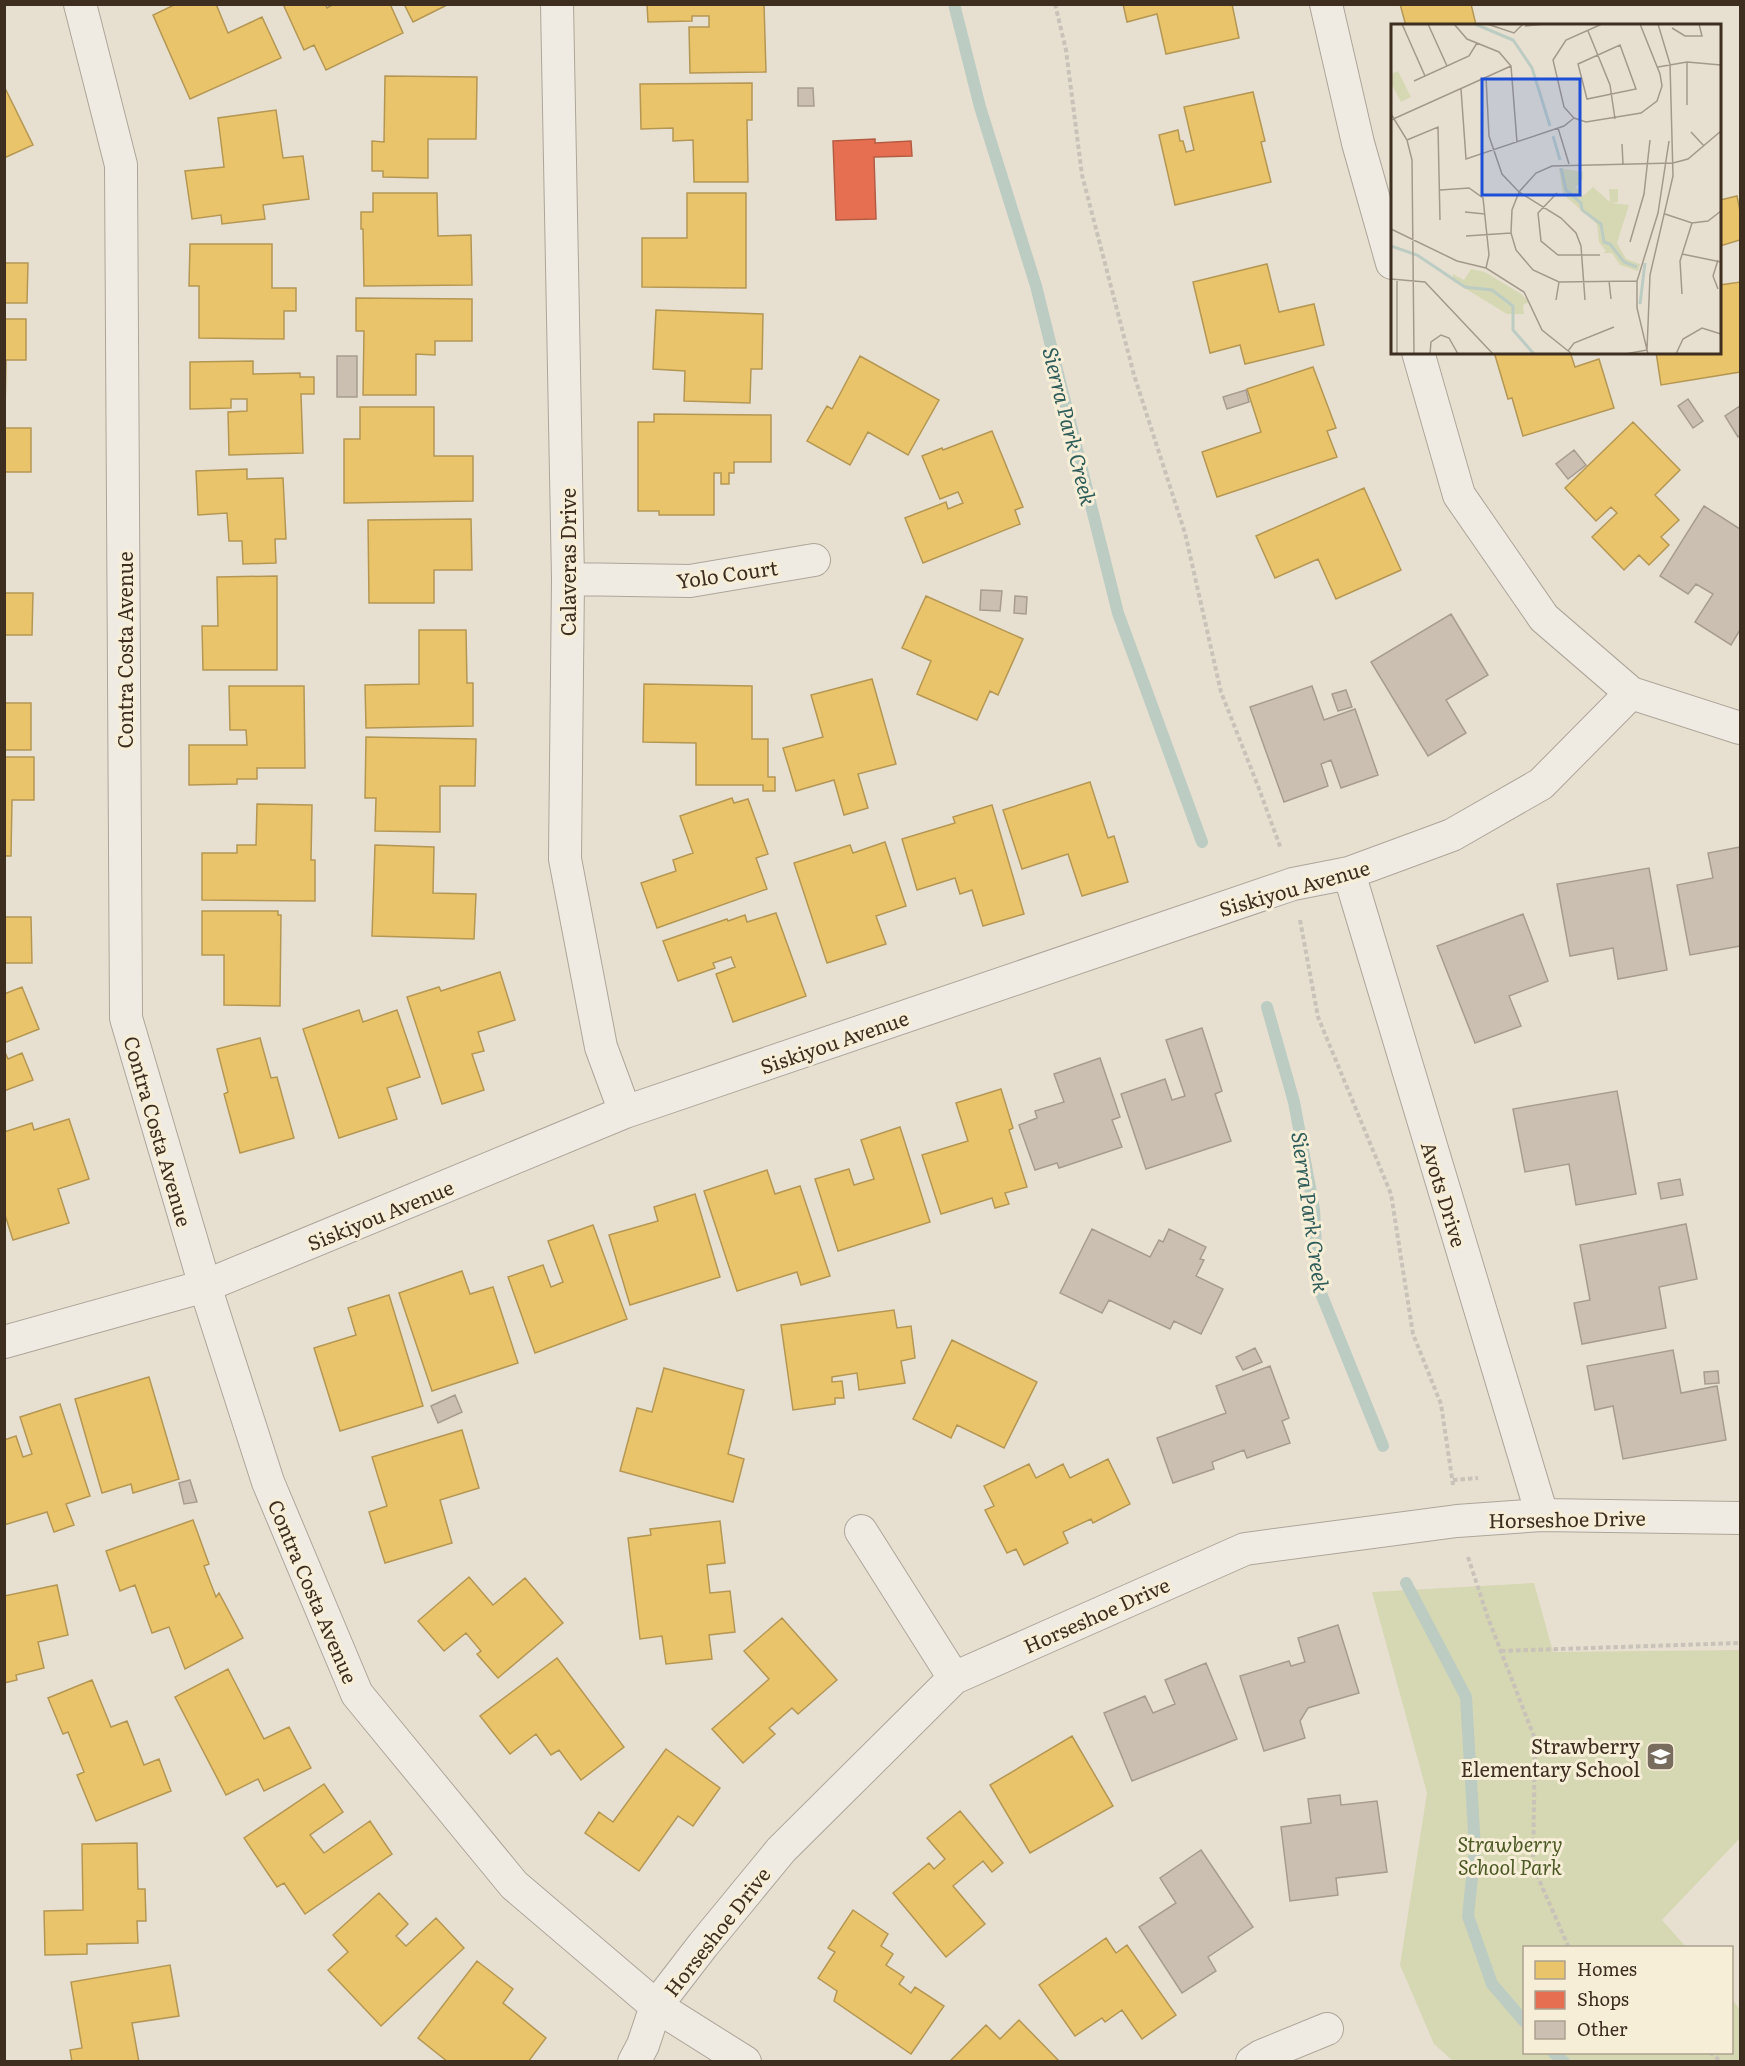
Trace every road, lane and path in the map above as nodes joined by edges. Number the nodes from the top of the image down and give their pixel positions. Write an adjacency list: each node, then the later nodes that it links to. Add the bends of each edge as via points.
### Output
1 (80, 4): 14 (street, Contra Costa Avenue, via 121,165 126,1018)
2 (557, 4): 8 (street, Calaveras Drive)
3 (1055, 4): 12 (path, via 1066,50 1082,175 1134,375 1185,533 1221,692)
4 (1326, 4): 5 (street, via 1358,142)
5 (1391, 259)
6 (1419, 354): 9 (street, via 1458,495 1544,618)
7 (814, 560): 8 (street, Yolo Court, via 690,581)
8 (568, 579): 13 (street, Calaveras Drive, via 565,859 601,1047)
9 (1631, 693): 10 (street); 11 (street, Siskiyou Avenue, via 1541,784 1452,835)
10 (1740, 728)
11 (1349, 873): 12 (street, Siskiyou Avenue); 18 (street, Avots Drive)
12 (1293, 884): 13 (street, Siskiyou Avenue); 17 (path, via 1318,1017 1391,1194 1413,1334 1440,1404)
13 (625, 1112): 14 (street, Siskiyou Avenue)
14 (205, 1286): 15 (street, Siskiyou Avenue); 26 (street, Contra Costa Avenue, via 268,1482 357,1694 514,1885)
15 (4, 1342)
16 (1478, 1478): 17 (path)
17 (1453, 1479): 20 (path)
18 (1542, 1515): 19 (street, Horseshoe Drive); 20 (street, Horseshoe Drive)
19 (1740, 1518)
20 (1457, 1521): 23 (path); 24 (street, Horseshoe Drive, via 1245,1549)
21 (861, 1531): 24 (street)
22 (1740, 1643): 23 (path)
23 (1501, 1652): 25 (path, via 1535,1739 1533,1866)
24 (954, 1678): 26 (street, Horseshoe Drive, via 781,1850)
25 (1569, 1946)
26 (656, 2006): 28 (street, Horseshoe Drive); 29 (street, Contra Costa Avenue)
27 (1327, 2029): 30 (street)
28 (634, 2061)
29 (745, 2061)
30 (1252, 2061)

